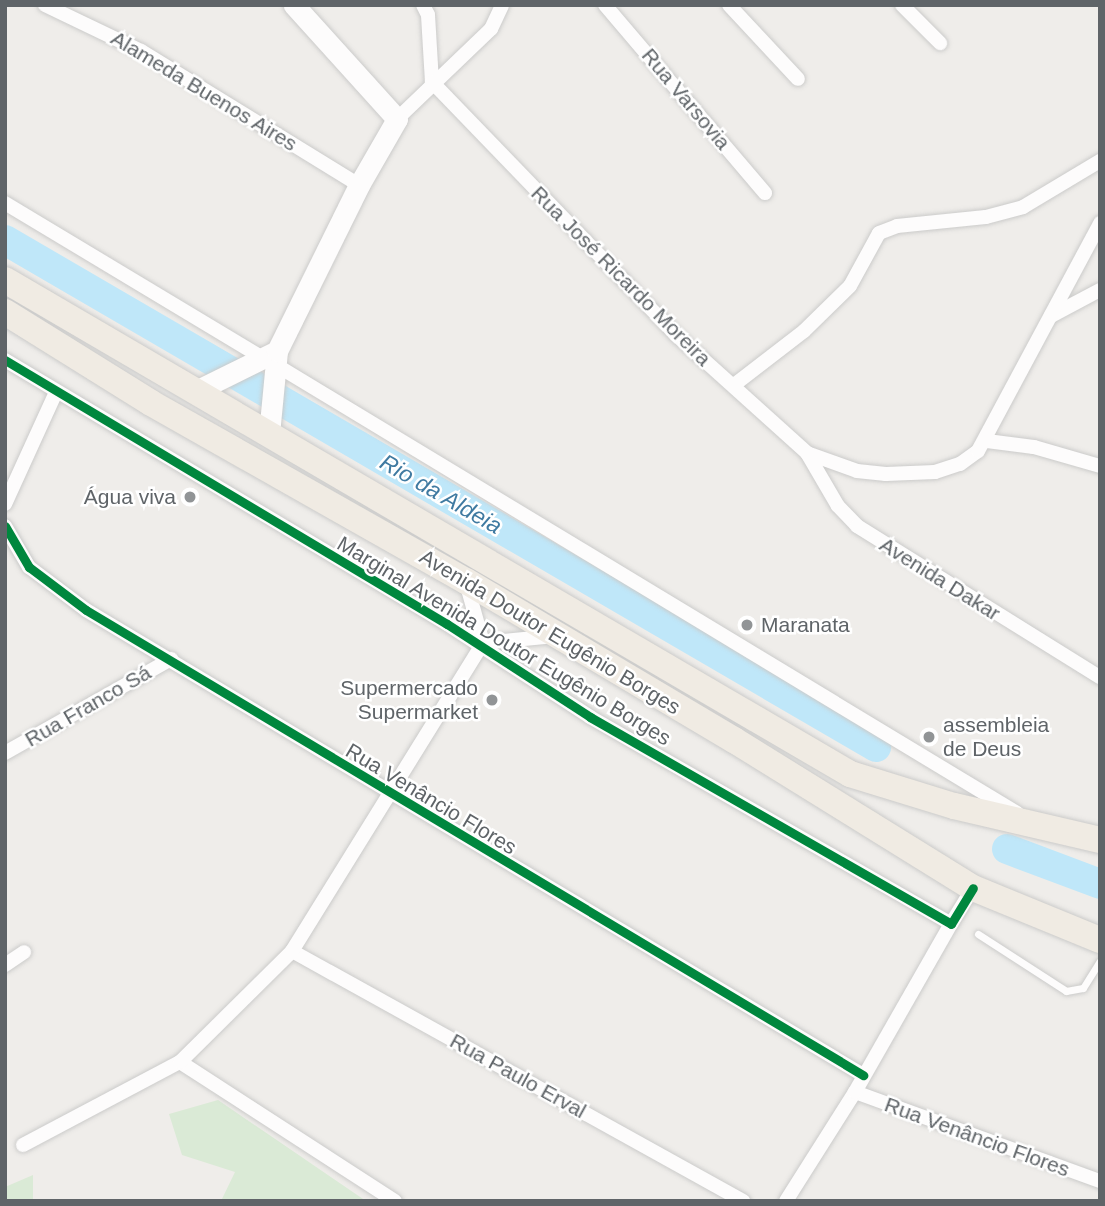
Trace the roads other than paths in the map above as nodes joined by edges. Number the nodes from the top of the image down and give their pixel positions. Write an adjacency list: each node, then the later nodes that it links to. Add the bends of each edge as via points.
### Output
1 (45, 5): 13 (street, Alameda Buenos Aires, via 141,51)
2 (294, 5): 11 (street)
3 (423, 5): 10 (street, via 428,15)
4 (502, 5): 10 (street, via 491,29)
5 (605, 5): 14 (street, Rua Varsovia)
6 (729, 5): 9 (street)
7 (902, 5): 8 (street)
8 (940, 43)
9 (799, 79)
10 (432, 82): 11 (street); 23 (street, Rua José Ricardo Moreira, via 675,334)
11 (397, 119): 13 (street)
12 (1100, 162): 23 (street, via 1023,207 986,217 897,226 879,233 850,286 804,331)
13 (359, 185): 22 (street)
14 (765, 193)
15 (5, 203): 22 (street, Avenida Doutor Eugênio Borges)
16 (1100, 223): 20 (street)
17 (5, 279): 24 (highway, Avenida Doutor Eugênio Borges)
18 (1100, 290): 20 (street)
19 (5, 312): 32 (highway, Avenida Doutor Eugênio Borges, via 151,403)
20 (1051, 316): 27 (street)
21 (5, 360): 25 (street, Marginal Avenida Doutor Eugênio Borges)
22 (268, 363): 24 (street); 26 (street); 40 (street, Avenida Doutor Eugênio Borges)
23 (734, 385): 28 (street, Rua José Ricardo Moreira)
24 (207, 386): 26 (highway, Avenida Doutor Eugênio Borges)
25 (56, 392): 30 (street); 34 (street, Marginal Avenida Doutor Eugênio Borges)
26 (270, 425): 38 (highway, Avenida Doutor Eugênio Borges)
27 (987, 441): 28 (street, via 960,464 935,472 857,471); 29 (street, via 1048,450)
28 (807, 453): 36 (street, Avenida Dakar, via 838,506 857,526)
29 (1100, 466)
30 (5, 504)
31 (5, 526): 35 (street, Rua Venâncio Flores, via 29,567 54,590)
32 (466, 581): 33 (highway, Avenida Doutor Eugênio Borges); 34 (street)
33 (555, 636): 34 (street); 43 (highway, Avenida Doutor Eugênio Borges)
34 (482, 645): 39 (street); 44 (street, Marginal Avenida Doutor Eugênio Borges, via 590,717)
35 (171, 659): 37 (street, Rua Franco Sá); 39 (street, Rua Venâncio Flores)
36 (1100, 677)
37 (5, 753)
38 (849, 774): 40 (highway, Avenida Doutor Eugênio Borges); 42 (highway, via 877,793 978,825)
39 (390, 795): 49 (street); 54 (street, Rua Venâncio Flores)
40 (1042, 828): 41 (highway, Avenida Doutor Eugênio Borges)
41 (1100, 840)
42 (1100, 850)
43 (973, 887): 44 (street); 45 (highway, Avenida Doutor Eugênio Borges)
44 (951, 924): 54 (street)
45 (1062, 928): 46 (highway); 48 (highway, Avenida Doutor Eugênio Borges)
46 (1100, 932)
47 (978, 934): 51 (lane, via 1066,991 1083,988)
48 (1100, 940)
49 (292, 951): 53 (street); 59 (street, Rua Paulo Erval)
50 (24, 952): 52 (street)
51 (1100, 961)
52 (5, 965)
53 (180, 1062): 56 (street); 58 (street)
54 (863, 1075): 55 (street)
55 (855, 1093): 57 (street, Rua Venâncio Flores); 60 (street)
56 (23, 1145)
57 (1100, 1181)
58 (395, 1201)
59 (743, 1201)
60 (786, 1201)

